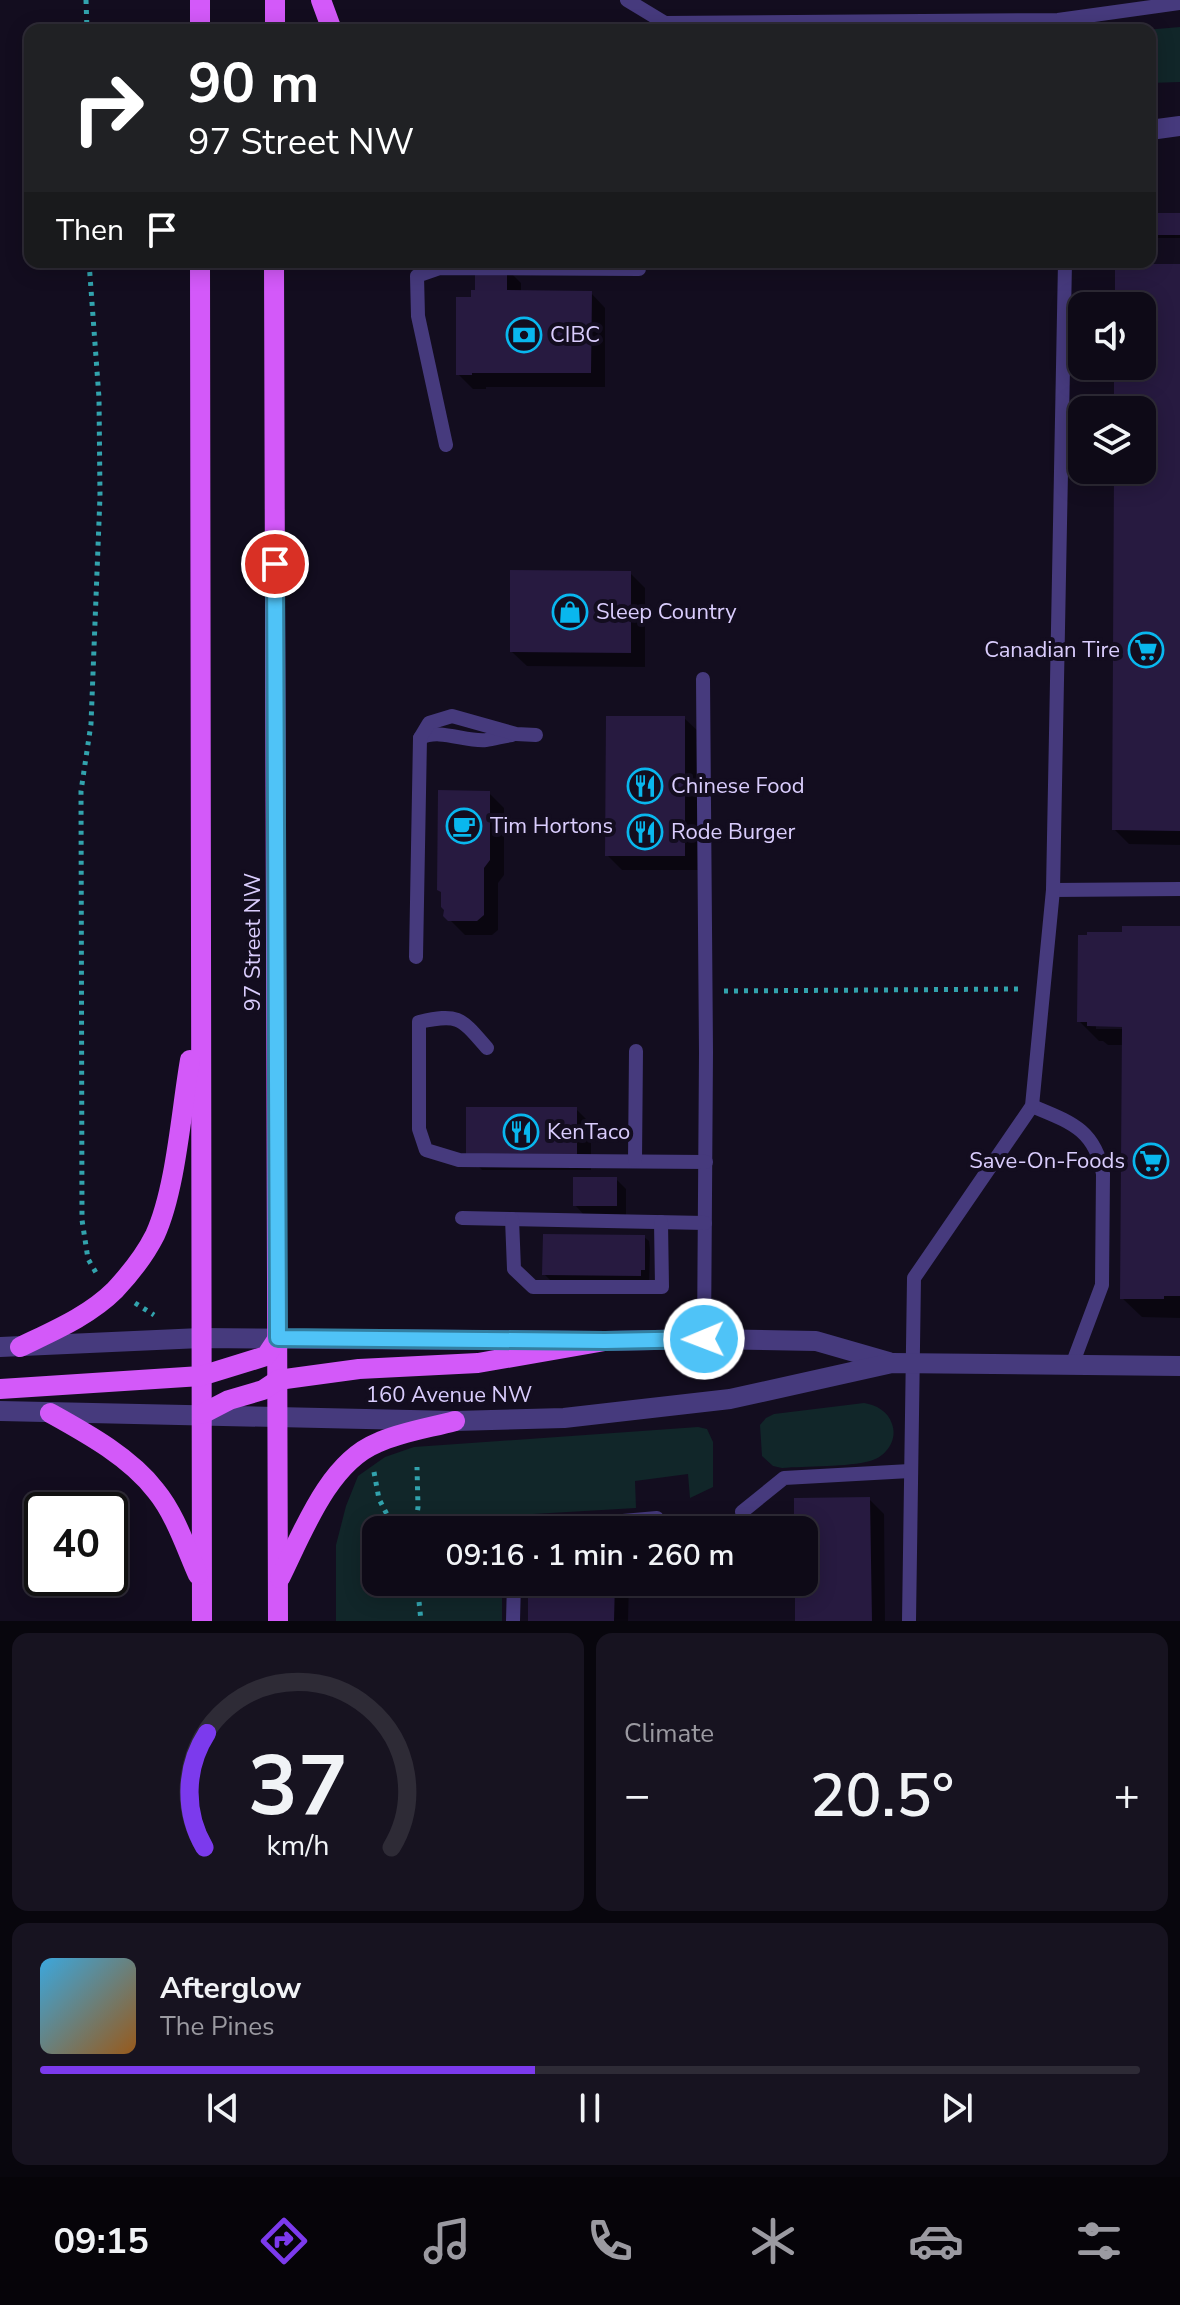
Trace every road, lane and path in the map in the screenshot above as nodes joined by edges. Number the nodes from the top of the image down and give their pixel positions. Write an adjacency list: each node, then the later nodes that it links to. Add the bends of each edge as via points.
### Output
1 (86, 0): 7 (path)
2 (200, 0): 8 (main road)
3 (275, 0): 9 (main road)
4 (321, 0): 10 (main road)
5 (627, 0): 11 (lane, via 665,23)
6 (1180, 3): 12 (lane)
7 (87, 24)
8 (200, 24)
9 (275, 24)
10 (330, 24)
11 (862, 24)
12 (1064, 24)
13 (1180, 126): 14 (street)
14 (1156, 129)
15 (89, 268): 38 (path, via 100,496 91,724 81,791 82,1220 88,1259)
16 (200, 268): 28 (main road)
17 (274, 268): 42 (main road, 97 Street NW)
18 (1065, 268): 24 (lane)
19 (639, 269): 20 (lane, via 440,268 417,276 418,316)
20 (446, 445)
21 (703, 679): 27 (lane)
22 (536, 735): 25 (lane, via 420,738)
23 (1180, 889): 24 (lane)
24 (1053, 890): 26 (lane)
25 (416, 957)
26 (1043, 989): 27 (path); 31 (lane)
27 (706, 991): 33 (lane)
28 (200, 1005): 41 (main road); 45 (main road, via 166,1205 154,1238 96,1306)
29 (487, 1048): 32 (lane, via 465,1023 446,1016 419,1022 419,1129 426,1150 459,1160)
30 (636, 1051): 32 (lane)
31 (1032, 1106): 46 (lane, via 914,1278); 47 (lane, via 1075,1124 1092,1142 1103,1174 1102,1285)
32 (635, 1160): 33 (lane)
33 (706, 1162): 37 (lane)
34 (462, 1218): 35 (lane)
35 (512, 1219): 36 (lane); 36 (lane, via 514,1269 533,1287 662,1287)
36 (661, 1222): 37 (lane)
37 (705, 1223): 43 (lane)
38 (106, 1282)
39 (126, 1296): 40 (path)
40 (157, 1317)
41 (201, 1338): 42 (street, 160 Avenue NW); 45 (street, 160 Avenue NW); 49 (main road)
42 (278, 1338): 44 (street, 160 Avenue NW); 49 (main road, via 266,1356); 50 (main road, 97 Street NW)
43 (704, 1339): 44 (street, 160 Avenue NW); 46 (street, 160 Avenue NW, via 816,1341)
44 (605, 1341): 50 (main road, via 478,1363 359,1369)
45 (10, 1347)
46 (903, 1363): 47 (street, 160 Avenue NW); 56 (street, 160 Avenue NW, via 730,1399 564,1418); 58 (lane)
47 (1072, 1365): 48 (street, 160 Avenue NW)
48 (1180, 1366)
49 (201, 1376): 51 (main road); 54 (main road)
50 (278, 1380): 54 (main road); 55 (main road, 97 Street NW)
51 (0, 1389)
52 (0, 1411): 53 (street, 160 Avenue NW)
53 (50, 1413): 54 (street, 160 Avenue NW); 64 (main road, via 117,1455 156,1491)
54 (202, 1414): 55 (street, 160 Avenue NW); 64 (main road)
55 (279, 1417): 56 (street, 160 Avenue NW); 63 (main road, 97 Street NW)
56 (455, 1421): 63 (main road, via 374,1444 359,1455 321,1495)
57 (417, 1467): 62 (path)
58 (910, 1471): 60 (lane, via 784,1478); 71 (lane)
59 (377, 1491): 61 (path)
60 (742, 1512)
61 (387, 1516)
62 (417, 1516)
63 (278, 1581): 68 (main road, 97 Street NW)
64 (202, 1582): 67 (main road)
65 (418, 1596): 69 (path)
66 (514, 1596): 70 (lane)
67 (202, 1621)
68 (278, 1621)
69 (421, 1621)
70 (513, 1621)
71 (909, 1621)

